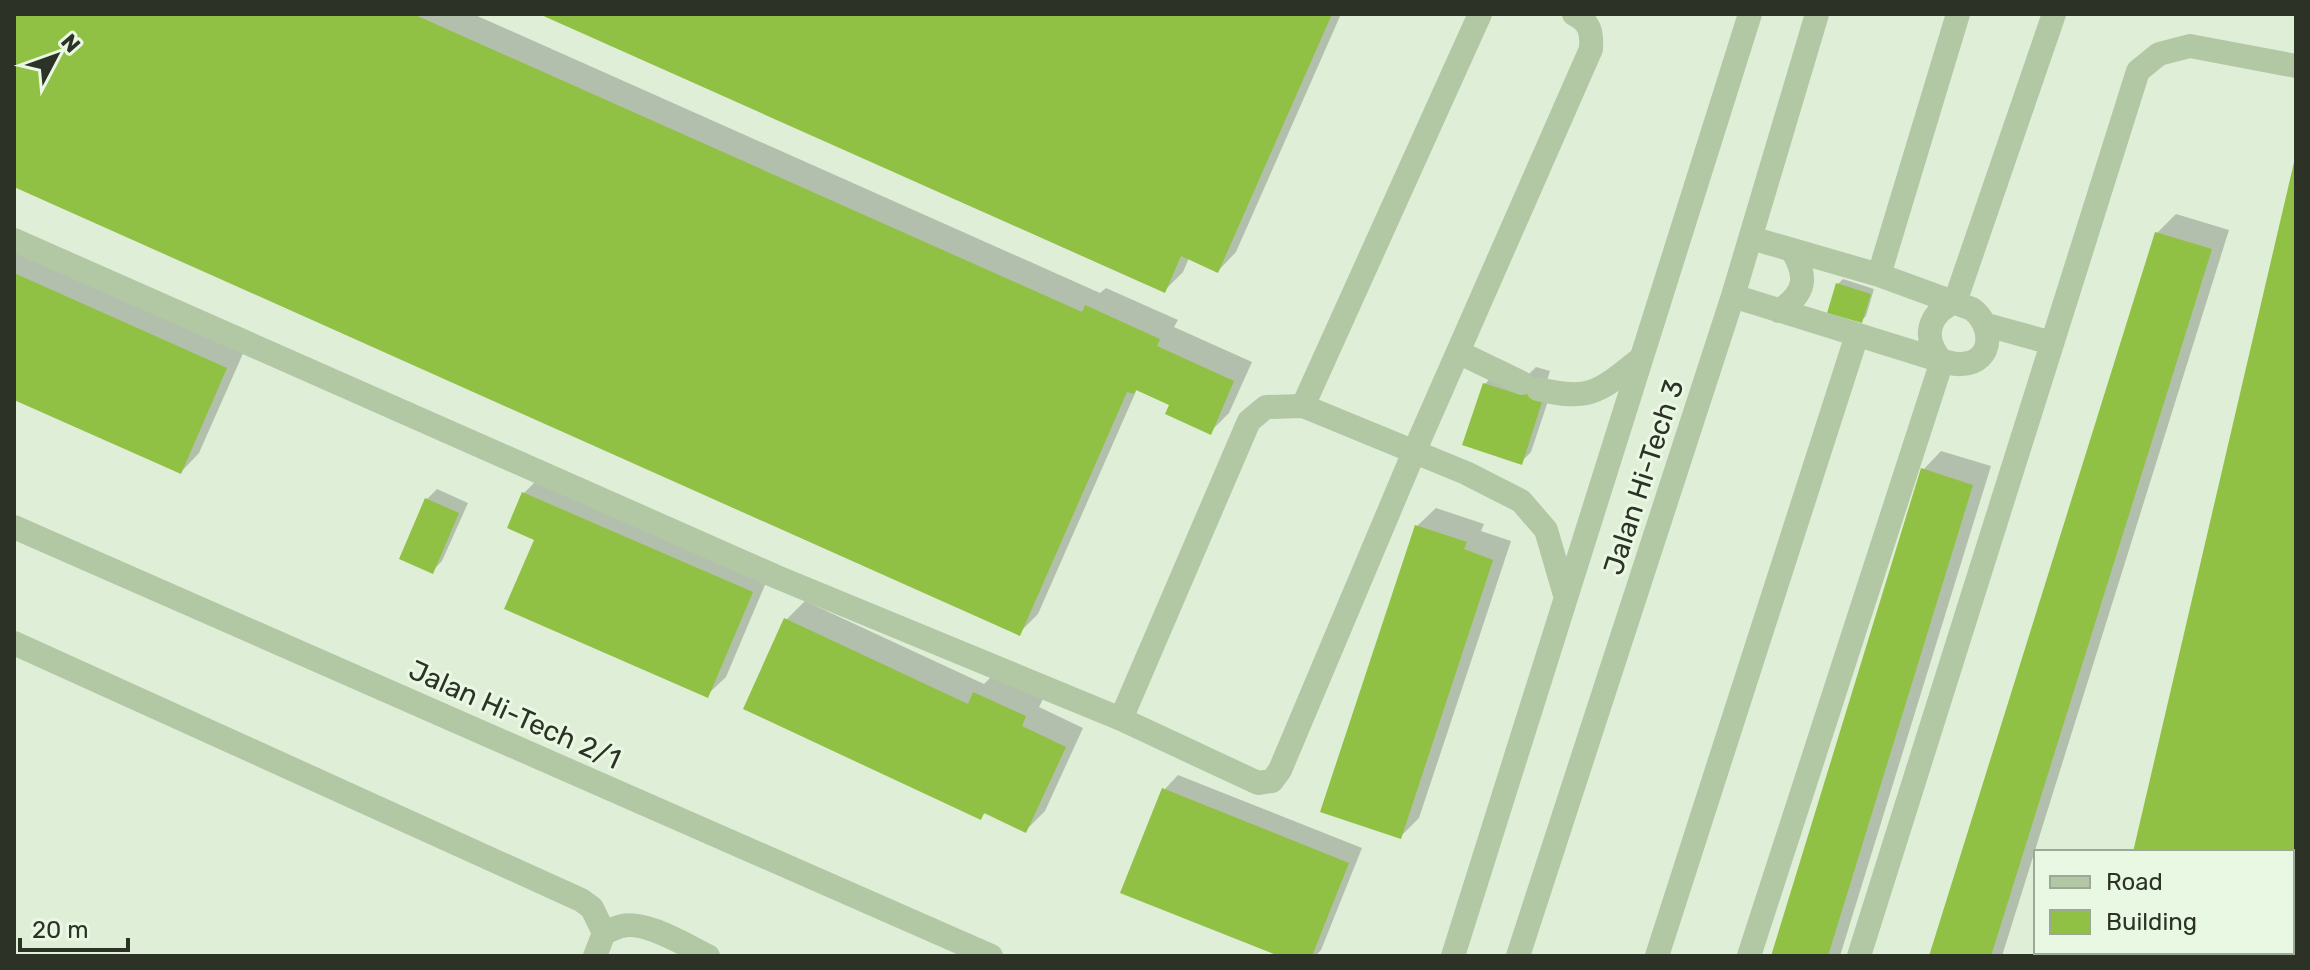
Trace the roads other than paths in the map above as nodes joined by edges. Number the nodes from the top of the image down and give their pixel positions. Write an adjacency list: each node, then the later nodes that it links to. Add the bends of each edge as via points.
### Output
1 (1480, 14): 21 (street)
2 (1574, 14): 18 (street, via 1592,32 1591,49)
3 (1750, 14): 19 (street, Jalan Hi-Tech 3)
4 (1817, 14): 8 (street, Jalan Hi-Tech 3)
5 (1958, 14): 11 (street)
6 (2054, 14): 13 (street)
7 (2296, 66): 17 (street, via 2190,46 2159,54 2138,71)
8 (1751, 238): 10 (street); 12 (street, Jalan Hi-Tech 3)
9 (14, 240): 26 (street, via 777,577)
10 (1792, 250): 11 (street); 14 (street, via 1803,280 1798,294)
11 (1879, 275): 13 (street)
12 (1733, 296): 14 (street); 32 (street, Jalan Hi-Tech 3)
13 (1955, 302): 15 (street, via 1981,315); 20 (street, via 1938,312 1929,330 1934,353)
14 (1779, 311): 16 (street)
15 (1987, 325): 17 (street); 20 (street, via 1980,355 1962,364)
16 (1857, 335): 20 (street); 33 (street)
17 (2052, 343): 35 (street)
18 (1458, 352): 19 (street, via 1530,386 1569,397 1593,392); 22 (street)
19 (1640, 359): 24 (street, Jalan Hi-Tech 3)
20 (1942, 361): 34 (street)
21 (1303, 406): 22 (street); 26 (street, via 1266,407 1249,421)
22 (1414, 452): 24 (street, via 1521,501 1546,530); 26 (street, via 1272,781 1258,783)
23 (14, 527): 28 (street, Jalan Hi-Tech 2/1)
24 (1565, 595): 31 (street, Jalan Hi-Tech 3)
25 (14, 643): 27 (street, via 581,900 592,908)
26 (1121, 719)
27 (600, 945): 29 (street, via 623,925 646,927)
28 (950, 948): 30 (street, Jalan Hi-Tech 2/1)
29 (708, 956)
30 (991, 956)
31 (1453, 956)
32 (1518, 956)
33 (1657, 956)
34 (1749, 956)
35 (1859, 956)

